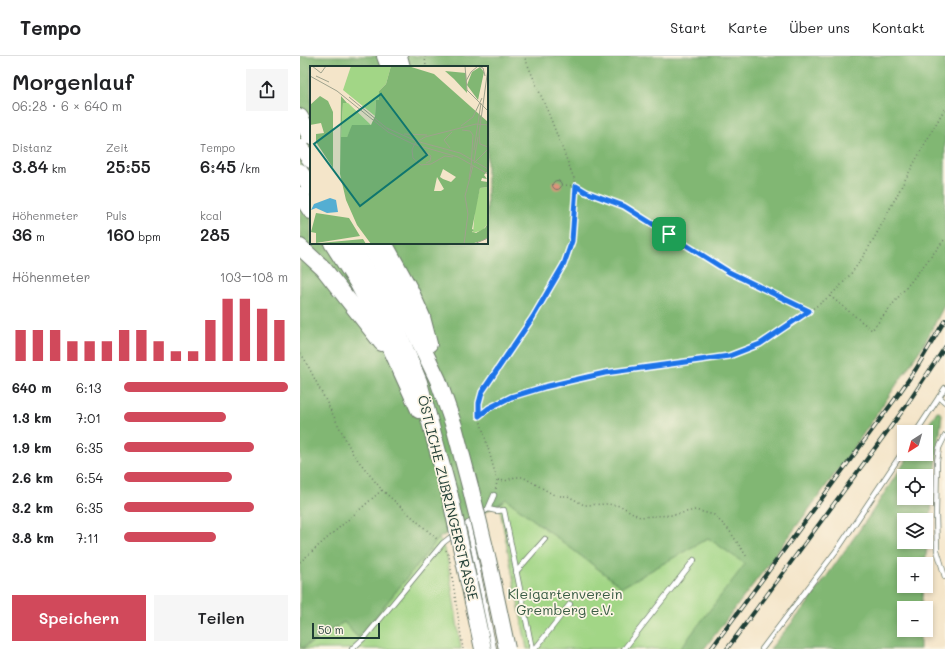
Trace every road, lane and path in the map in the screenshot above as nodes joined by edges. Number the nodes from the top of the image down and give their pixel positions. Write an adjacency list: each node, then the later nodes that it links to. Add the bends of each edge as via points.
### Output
1 (385, 56): 5 (highway)
2 (399, 56): 6 (highway)
3 (425, 56): 7 (path)
4 (524, 56): 15 (path)
5 (389, 66)
6 (402, 66)
7 (426, 66)
8 (945, 108): 23 (path, via 862,259)
9 (300, 117): 11 (highway)
10 (300, 123): 11 (highway)
11 (307, 140): 12 (highway)
12 (310, 155)
13 (300, 173): 16 (highway, bridge)
14 (562, 185): 15 (path)
15 (576, 186): 24 (path, via 624,206 729,272); 31 (path, via 572,241 564,264 533,317 482,392)
16 (306, 196)
17 (945, 239): 23 (path, via 872,330)
18 (333, 244): 26 (highway, via 357,282)
19 (350, 244): 34 (highway, ÖSTLICHE ZUBRINGERSTRASSE, via 394,322 419,382)
20 (368, 244): 27 (highway, ÖSTLICHE ZUBRINGERSTRASSE, via 400,299)
21 (385, 244): 27 (highway, via 422,316)
22 (300, 247): 26 (highway, via 323,268)
23 (830, 296): 24 (path)
24 (809, 311): 31 (path, via 760,344 729,356 612,371 544,387 511,397)
25 (300, 354): 37 (path, via 353,454)
26 (397, 361): 34 (highway)
27 (438, 380): 53 (highway, ÖSTLICHE ZUBRINGERSTRASSE, bridge, via 454,426 471,490)
28 (945, 388): 29 (lane)
29 (939, 397): 30 (lane); 32 (lane)
30 (945, 402)
31 (479, 416): 36 (path)
32 (921, 425)
33 (945, 436): 47 (lane, via 939,448 937,461 936,515 937,550)
34 (439, 455): 51 (highway, ÖSTLICHE ZUBRINGERSTRASSE, bridge)
35 (897, 460): 56 (lane, via 839,547)
36 (497, 480): 38 (path); 43 (path, via 523,477 556,496 568,496 584,505 621,506 640,517 674,515 695,510 714,515 729,530)
37 (382, 490): 42 (path); 45 (path)
38 (494, 495): 39 (lane)
39 (488, 509): 40 (lane); 46 (lane, via 504,510)
40 (468, 523): 42 (lane); 52 (lane)
41 (545, 539): 46 (lane)
42 (443, 543): 49 (lane, via 366,636); 50 (path, via 449,556)
43 (747, 557)
44 (694, 560): 55 (lane)
45 (300, 562)
46 (516, 572): 54 (lane)
47 (945, 577)
48 (570, 604): 54 (lane)
49 (352, 649)
50 (463, 649)
51 (483, 649)
52 (494, 649)
53 (507, 649)
54 (533, 649)
55 (624, 649)
56 (762, 649)

